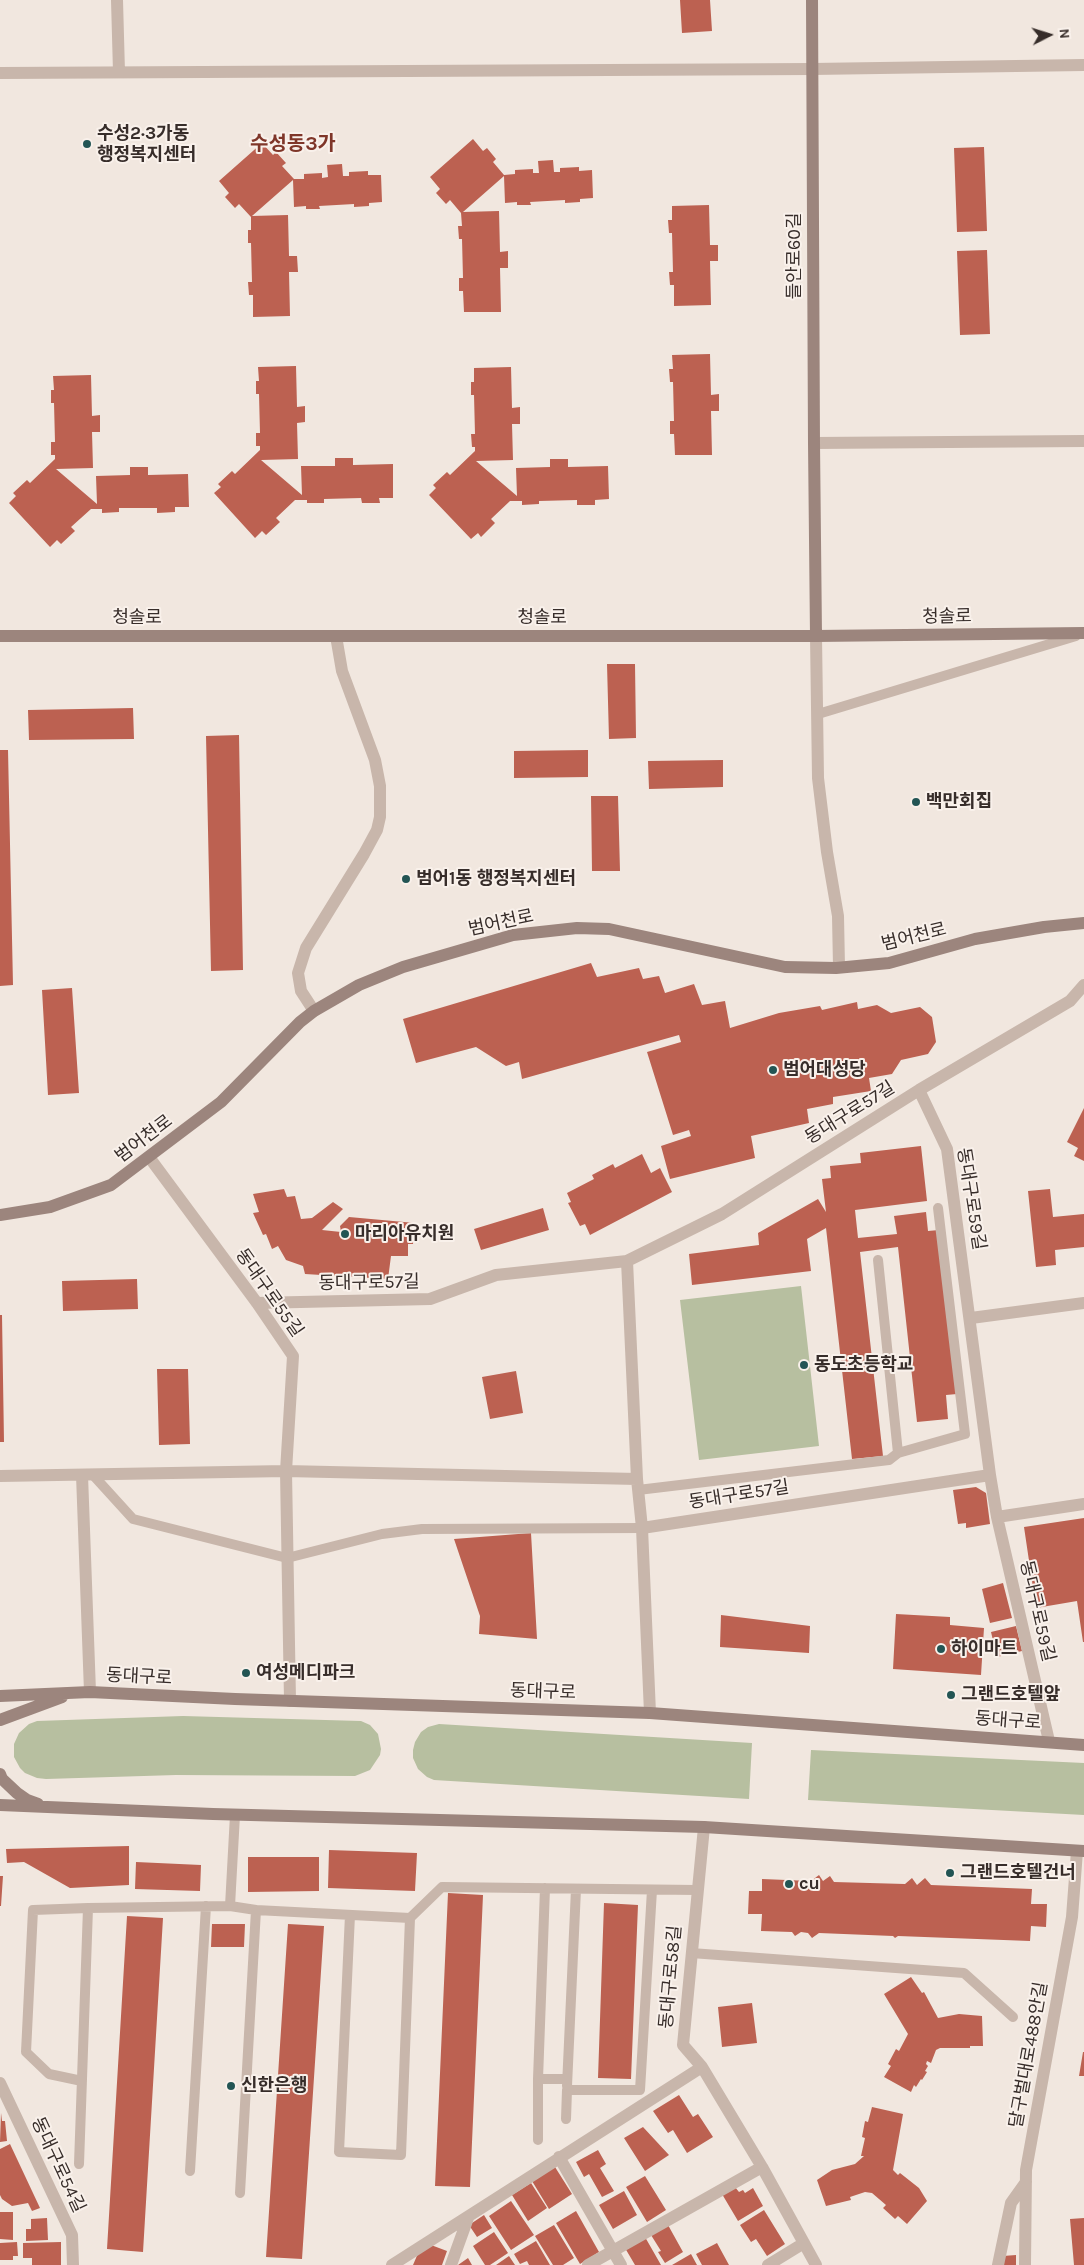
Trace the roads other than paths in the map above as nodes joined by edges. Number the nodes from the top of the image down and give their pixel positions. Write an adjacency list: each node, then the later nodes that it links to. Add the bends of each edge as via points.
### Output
1 (117, 0): 5 (street)
2 (812, 0): 4 (main road, 들안로60길)
3 (1084, 64): 4 (street)
4 (812, 69): 5 (street); 8 (main road, 들안로60길)
5 (119, 72): 6 (street)
6 (0, 73)
7 (1084, 441): 8 (street)
8 (814, 444): 12 (main road, 들안로60길)
9 (1084, 634): 12 (main road, 청솔로); 13 (lane)
10 (0, 636): 11 (main road, 청솔로)
11 (336, 636): 12 (main road, 청솔로); 17 (street, via 342,671 375,760 380,786 380,817 378,830 306,948 298,973 301,991)
12 (816, 636): 13 (street)
13 (818, 714): 15 (street, via 818,778 838,916)
14 (1084, 923): 15 (main road, 범어천로, via 975,939 889,963)
15 (839, 968): 17 (main road, 범어천로, via 785,967 609,929 577,928 513,935 403,967 359,985)
16 (1084, 985): 18 (street, 동대구로57길, via 1070,1001)
17 (314, 1010): 19 (main road, 범어천로, via 221,1102)
18 (919, 1090): 23 (street, 동대구로57길, via 722,1214); 27 (street, 동대구로59길, via 947,1149)
19 (149, 1157): 21 (main road, 범어천로, via 104,1188 50,1207); 24 (street, 동대구로55길)
20 (938, 1208): 26 (lane)
21 (0, 1215)
22 (878, 1260): 28 (lane)
23 (627, 1261): 24 (street, 동대구로57길, via 496,1274 430,1299); 33 (street)
24 (257, 1303): 29 (street, 동대구로55길, via 293,1356)
25 (1084, 1303): 27 (street)
26 (950, 1313): 27 (lane); 28 (lane, via 965,1434)
27 (970, 1314): 31 (street, 동대구로59길)
28 (898, 1452): 33 (lane, via 889,1460)
29 (286, 1471): 30 (street); 33 (street); 37 (street, 동대구로55길)
30 (88, 1475): 32 (street); 37 (lane, via 133,1519); 38 (street, via 86,1622)
31 (990, 1475): 35 (street, 동대구로59길); 36 (street, 동대구로57길)
32 (0, 1476)
33 (638, 1485): 36 (street)
34 (1084, 1504): 35 (street)
35 (997, 1517): 44 (street, 동대구로59길)
36 (642, 1528): 37 (lane, via 422,1529 382,1534); 42 (street)
37 (287, 1558): 41 (street, 동대구로55길)
38 (90, 1692): 39 (main road, 동대구로); 41 (main road, 동대구로)
39 (72, 1693): 40 (main road, 동대구로); 43 (main road)
40 (0, 1696)
41 (290, 1701): 42 (main road, 동대구로)
42 (650, 1713): 44 (main road, 동대구로)
43 (0, 1720)
44 (1048, 1741): 45 (main road, 동대구로)
45 (1084, 1744)
46 (0, 1774): 48 (main road, via 27,1800)
47 (0, 1805): 48 (main road)
48 (48, 1806): 49 (main road)
49 (235, 1814): 50 (main road); 57 (lane)
50 (704, 1827): 51 (main road); 55 (street, 동대구로58길)
51 (1080, 1851): 75 (street, 달구벌대로488안길, via 1072,1917)
52 (545, 1888): 53 (lane); 61 (lane, via 442,1887); 65 (lane)
53 (576, 1889): 54 (lane); 68 (lane)
54 (652, 1890): 55 (lane); 68 (lane, via 640,2090)
55 (696, 1890): 62 (street, 동대구로58길)
56 (206, 1906): 57 (lane); 58 (lane); 74 (lane)
57 (230, 1906): 59 (lane)
58 (88, 1908): 66 (lane); 66 (lane, via 33,1910 26,2052 49,2074)
59 (256, 1910): 60 (lane); 76 (lane)
60 (350, 1915): 61 (lane); 61 (lane, via 339,2152 401,2155)
61 (410, 1918)
62 (691, 1953): 63 (lane, via 964,1973); 64 (street, 동대구로58길, via 682,2045)
63 (1013, 2017)
64 (702, 2067): 71 (street); 73 (street, 동대구로58길)
65 (538, 2079): 68 (lane); 70 (lane)
66 (82, 2081): 72 (lane)
67 (0, 2083): 80 (street, 동대구로54길, via 72,2235)
68 (567, 2084): 69 (lane)
69 (566, 2118)
70 (538, 2140)
71 (559, 2157): 77 (street); 79 (street)
72 (79, 2164)
73 (762, 2167): 78 (street, 동대구로58길); 79 (street)
74 (190, 2171)
75 (1026, 2182): 87 (street, via 1011,2202); 88 (street, 달구벌대로488안길)
76 (240, 2193)
77 (468, 2218): 81 (street); 82 (street)
78 (804, 2243): 85 (street); 86 (street, 동대구로58길)
79 (612, 2250): 83 (street); 84 (street)
80 (73, 2265)
81 (392, 2265)
82 (451, 2265)
83 (588, 2265)
84 (622, 2265)
85 (768, 2265)
86 (816, 2265)
87 (998, 2265)
88 (1025, 2265)

